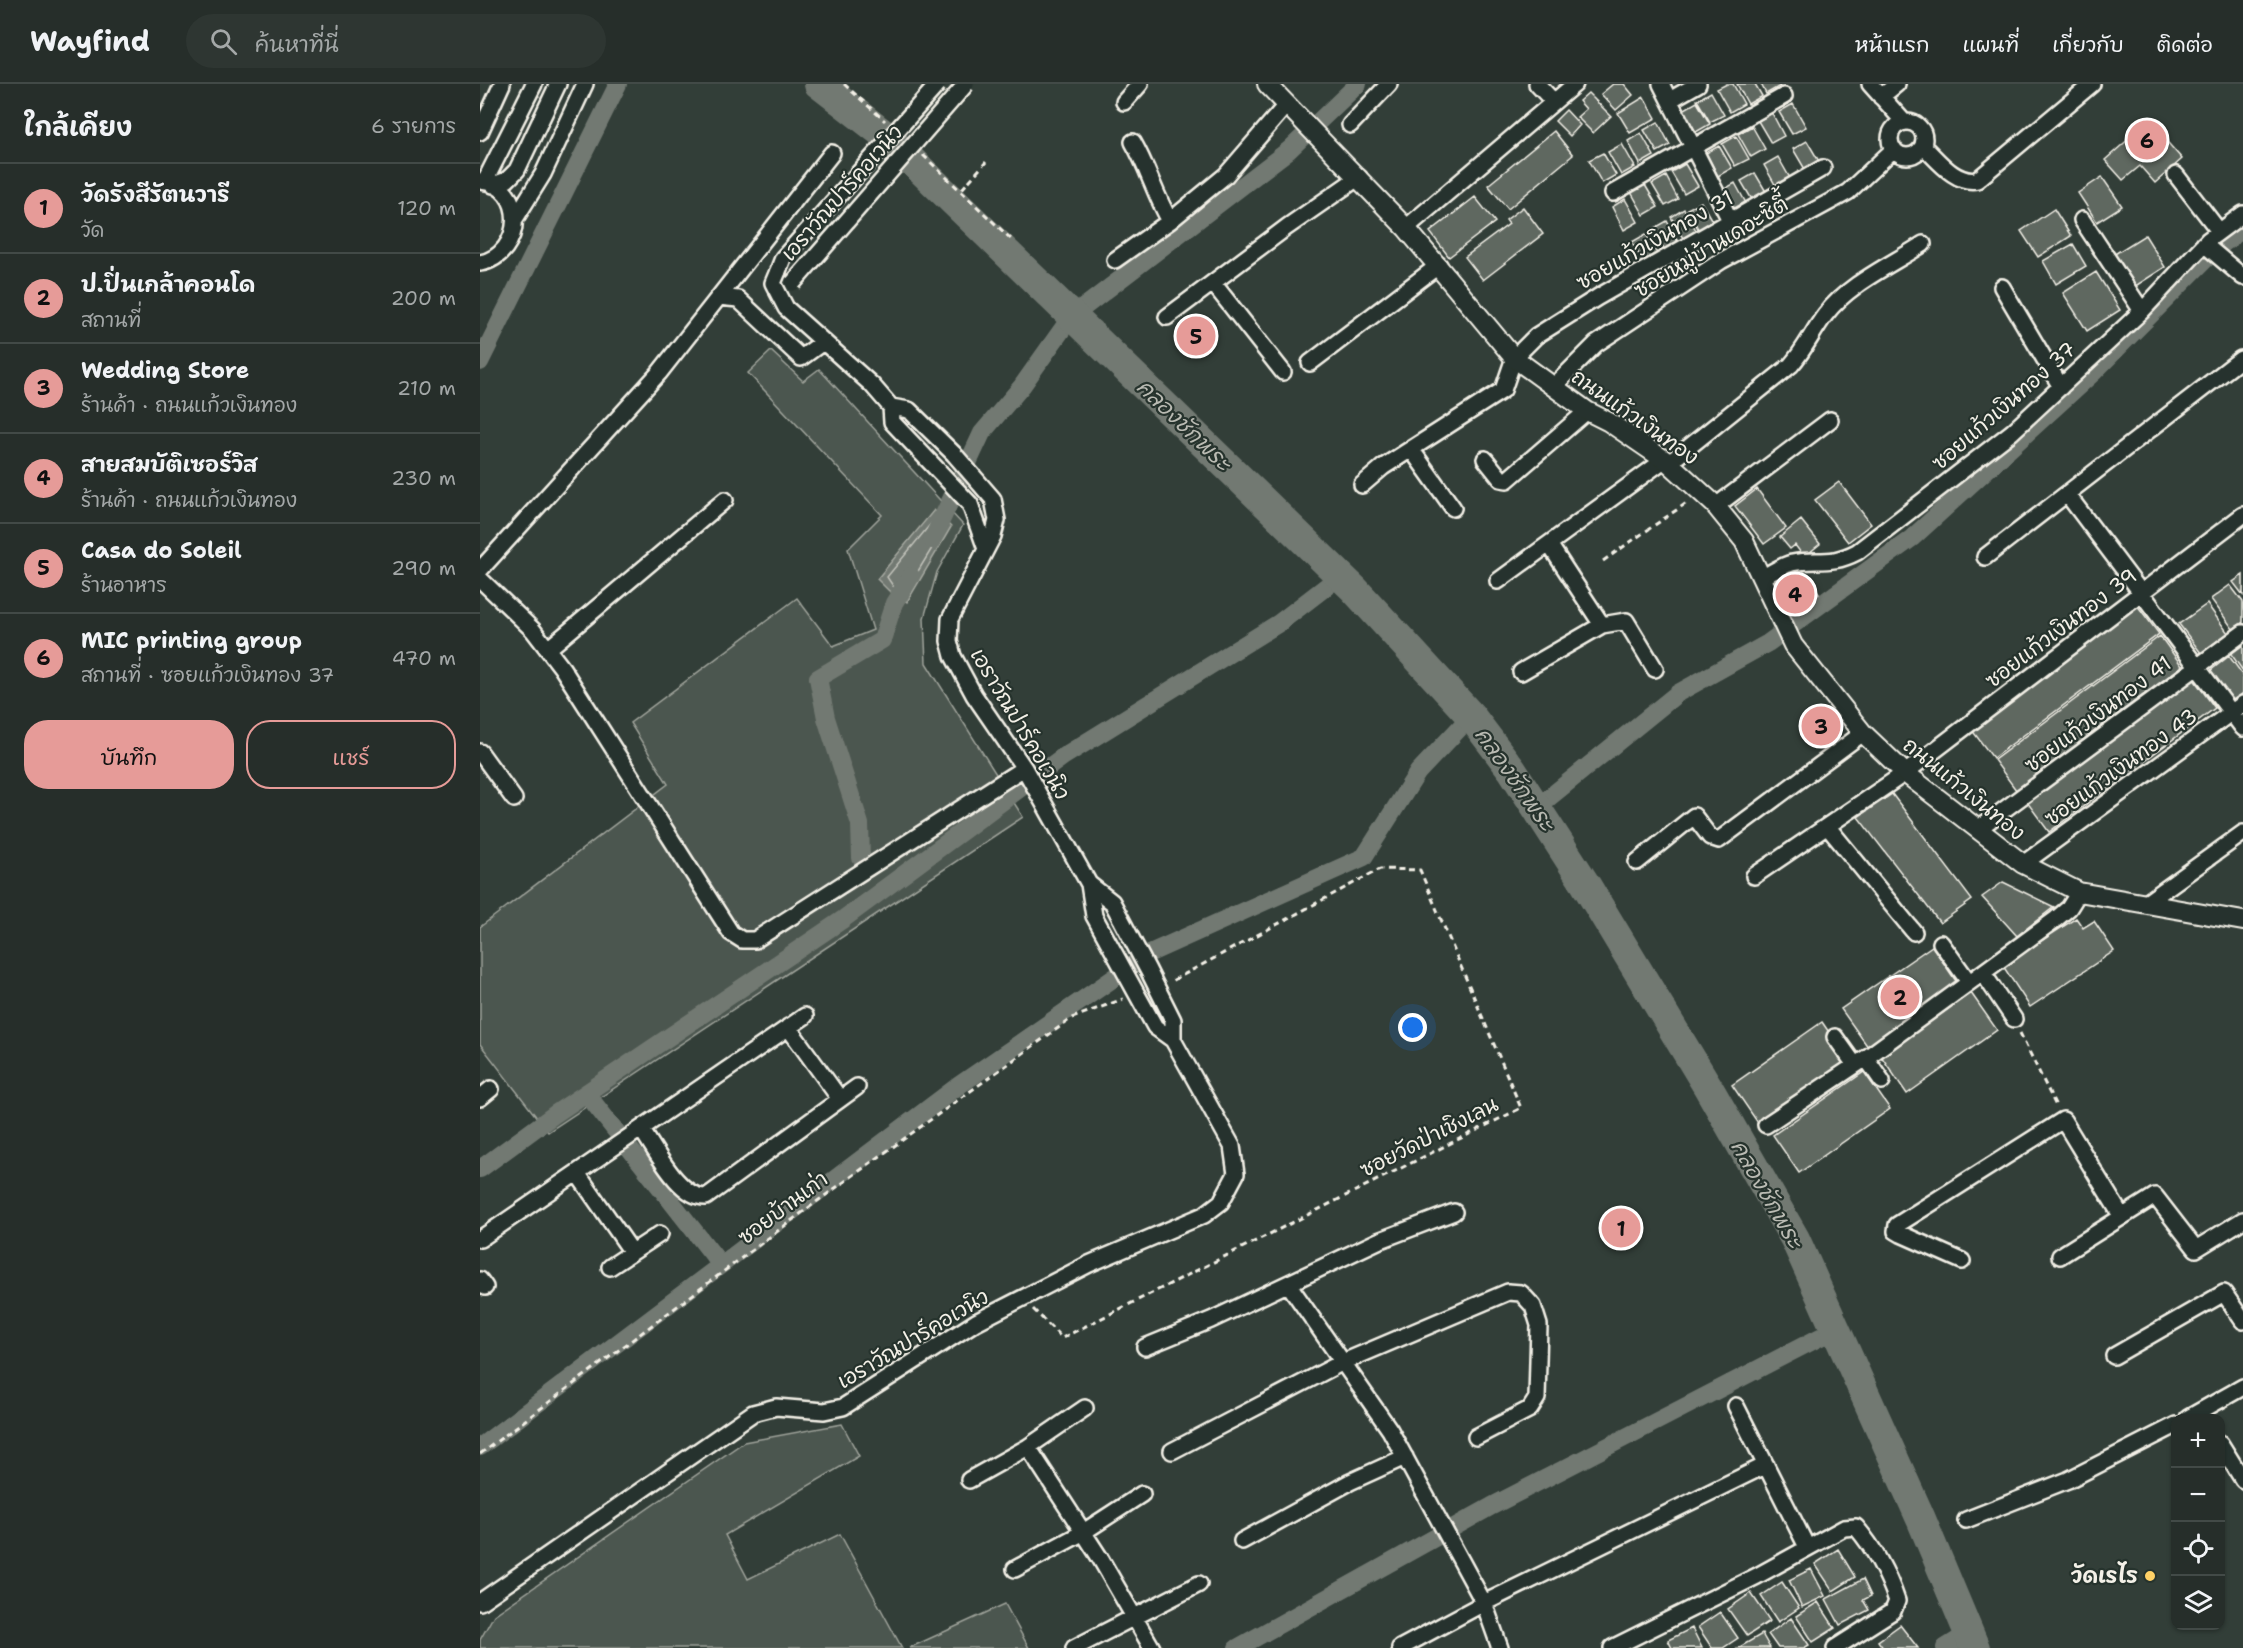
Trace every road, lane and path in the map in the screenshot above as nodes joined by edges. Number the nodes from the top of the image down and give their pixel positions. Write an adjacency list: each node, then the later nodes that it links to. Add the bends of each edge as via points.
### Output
1 (502, 84): 27 (street)
2 (534, 84): 38 (street)
3 (558, 84): 38 (street, via 517,170 507,180)
4 (585, 84): 42 (street, via 543,174)
5 (844, 84): 24 (path)
6 (938, 84): 58 (street, เอราวัณปาร์คอเวนิว, bridge, via 783,258 773,283)
7 (966, 84): 58 (street, เอราวัณปาร์คอเวนิว, bridge, via 792,283)
8 (1140, 84): 22 (street)
9 (1267, 84): 23 (street, ถนนแก้วเงินทอง)
10 (1389, 84): 26 (street)
11 (1537, 84): 21 (street)
12 (1575, 84): 21 (street)
13 (1661, 84): 20 (street)
14 (1698, 84): 20 (street)
15 (1870, 84): 19 (street)
16 (1897, 84): 19 (street)
17 (2092, 84): 29 (street, via 1977,180 1966,182 1957,177)
18 (1784, 96): 30 (street)
19 (1881, 97): 25 (street)
20 (1670, 100): 30 (street)
21 (1553, 101): 46 (street)
22 (1124, 102)
23 (1292, 109): 37 (street, ถนนแก้วเงินทอง); 45 (street, via 1226,175)
24 (886, 122)
25 (1904, 122): 29 (street, via 1919,126 1924,135); 31 (street, ซอยหมู่บ้านเดอะซิตี้, via 1892,133)
26 (1350, 125)
27 (480, 132)
28 (1133, 142): 45 (street)
29 (1923, 146): 31 (street, via 1910,156)
30 (1693, 148): 40 (street); 44 (street)
31 (1894, 149): 66 (street, ซอยหมู่บ้านเดอะซิตี้, via 1848,192 1721,261 1596,344)
32 (920, 151): 39 (path)
33 (832, 153): 57 (street)
34 (986, 162): 39 (path)
35 (1823, 168): 44 (street, ซอยแก้วเงินทอง 31)
36 (2176, 175): 47 (street)
37 (1359, 177): 46 (street, ถนนแก้วเงินทอง); 55 (street)
38 (486, 182): 42 (street, via 510,201)
39 (962, 189): 48 (path)
40 (1612, 193)
41 (2243, 214): 47 (street, ซอยแก้วเงินทอง 37)
42 (515, 219): 52 (street, via 512,239 505,250)
43 (2082, 219): 59 (street)
44 (1730, 220): 62 (street, ซอยแก้วเงินทอง 31, via 1536,336)
45 (1170, 221): 51 (street)
46 (1406, 228): 53 (street, ถนนแก้วเงินทอง)
47 (2220, 231): 50 (street, ซอยแก้วเงินทอง 37)
48 (1012, 240)
49 (1923, 244): 73 (street, via 1844,296 1825,315 1806,348 1791,364)
50 (2204, 244): 54 (street); 59 (street, ซอยแก้วเงินทอง 37)
51 (1115, 260)
52 (480, 263)
53 (1438, 265): 62 (street, ถนนแก้วเงินทอง); 64 (street)
54 (2237, 272)
55 (1213, 283): 60 (street); 65 (street)
56 (2002, 287): 67 (street)
57 (719, 297): 61 (street, via 738,299 801,358); 85 (street, via 659,373)
58 (786, 308): 61 (street)
59 (2142, 311): 67 (street, ซอยแก้วเงินทอง 37)
60 (1167, 317)
61 (823, 342): 68 (street)
62 (1514, 358): 66 (street, ถนนแก้วเงินทอง); 71 (street, via 1503,390)
63 (2241, 359): 76 (street)
64 (1310, 363)
65 (1283, 372)
66 (1553, 387): 69 (street, ถนนแก้วเงินทอง)
67 (2061, 387): 86 (street, ซอยแก้วเงินทอง 37, via 2012,432 1857,552 1826,563 1792,563)
68 (891, 407): 82 (street, via 892,422 970,504); 82 (street, เอราวัณปาร์คอเวนิว, via 909,410 993,499 997,520)
69 (1587, 411): 72 (street, via 1507,480 1500,479); 73 (street, ถนนแก้วเงินทอง)
70 (1830, 420): 78 (street)
71 (1411, 449): 74 (street); 79 (street)
72 (1485, 459)
73 (1667, 461): 75 (street, ถนนแก้วเงินทอง); 81 (street)
74 (1362, 485)
75 (1701, 492): 78 (street, ถนนแก้วเงินทอง); 84 (path)
76 (2067, 494): 83 (street); 89 (street)
77 (725, 500): 92 (street)
78 (1716, 506): 86 (street, ถนนแก้วเงินทอง, via 1744,541)
79 (1453, 508)
80 (2243, 515): 89 (street, ซอยแก้วเงินทอง 39)
81 (1549, 544): 88 (street); 90 (street)
82 (986, 549): 100 (street, เอราวัณปาร์คอเวนิว, via 950,619 949,641 974,695)
83 (1985, 557)
84 (1603, 561)
85 (480, 570)
86 (1762, 578): 98 (street, ถนนแก้วเงินทอง, via 1793,645)
87 (480, 579): 92 (street)
88 (1498, 581)
89 (2142, 593): 93 (street); 101 (street, ซอยแก้วเงินทอง 39)
90 (1602, 625): 94 (street, via 1626,621); 95 (street)
91 (2243, 633): 93 (street, ซอยแก้วเงินทอง 41)
92 (548, 649): 100 (street, via 731,933 742,940 755,940)
93 (2197, 667): 96 (street); 104 (street, ซอยแก้วเงินทอง 41)
94 (1655, 669)
95 (1521, 672)
96 (2237, 708): 97 (street); 107 (street, ซอยแก้วเงินทอง 43)
97 (2243, 728)
98 (1863, 733): 101 (street, ถนนแก้วเงินทอง); 106 (street, via 1719,840 1710,837 1694,816)
99 (480, 752): 102 (street)
100 (1024, 769): 109 (street, เอราวัณปาร์คอเวนิว)
101 (1905, 773): 103 (street, ซอยแก้วเงินทอง 39); 104 (street, ถนนแก้วเงินทอง)
102 (514, 800)
103 (1827, 826): 108 (street, ซอยแก้วเงินทอง 39); 113 (street)
104 (1978, 829): 107 (street, ถนนแก้วเงินทอง)
105 (2243, 833): 111 (street)
106 (1637, 862)
107 (2023, 864): 110 (street, ถนนแก้วเงินทอง)
108 (1754, 876)
109 (1089, 884): 123 (street, เอราวัณปาร์คอเวนิว, via 1094,916 1155,1027); 123 (street, เอราวัณปาร์คอเวนิว, via 1112,902 1173,1020)
110 (2079, 892): 111 (street, ถนนแก้วเงินทอง); 115 (street, via 2063,913)
111 (2146, 903): 112 (street, ถนนแก้วเงินทอง)
112 (2243, 921)
113 (1914, 932)
114 (1941, 943): 117 (street)
115 (1983, 973): 117 (street); 120 (street)
116 (1184, 975): 142 (path, ซอยวัดป่าเชิงเลน, via 1380,869 1420,870 1521,1108 1062,1338)
117 (1969, 982): 124 (street)
118 (1113, 1003): 156 (path, ซอยบ้านเก่า, via 1072,1018 819,1200)
119 (805, 1016): 121 (street)
120 (2014, 1019): 128 (path)
121 (788, 1027): 127 (street); 130 (street)
122 (1835, 1037): 124 (street)
123 (1173, 1040): 142 (street, เอราวัณปาร์คอเวนิว, via 1232,1146 1236,1174 1230,1190 1204,1215 1089,1264)
124 (1861, 1062): 125 (street); 129 (street)
125 (1882, 1081)
126 (856, 1087): 127 (street)
127 (840, 1099): 130 (street, via 706,1197 695,1197 684,1190)
128 (2063, 1120): 133 (street, via 2119,1212); 139 (street, via 1896,1225 1901,1234)
129 (1766, 1125)
130 (629, 1137): 131 (street)
131 (577, 1173): 136 (street); 137 (street)
132 (1454, 1212): 141 (street, via 1378,1241)
133 (2124, 1214): 134 (street, via 2155,1196 2196,1249); 138 (street)
134 (2243, 1220)
135 (660, 1234): 137 (street)
136 (480, 1239)
137 (632, 1252): 140 (street)
138 (2060, 1256)
139 (1962, 1261)
140 (610, 1266)
141 (1289, 1285): 144 (street); 146 (street)
142 (1023, 1299): 168 (street, เอราวัณปาร์คอเวนิว, via 976,1322 843,1407 824,1411 776,1407 753,1413)
143 (2243, 1321): 145 (street, via 2224,1293)
144 (1145, 1347)
145 (2114, 1356)
146 (1341, 1363): 152 (street, via 1508,1292 1521,1293 1533,1306 1539,1325 1538,1398 1530,1409); 154 (street); 157 (street)
147 (2243, 1387): 150 (street)
148 (1736, 1406): 158 (street)
149 (1085, 1408): 153 (street)
150 (2201, 1414)
151 (2171, 1427): 162 (street, via 2068,1480)
152 (1476, 1437)
153 (1029, 1447): 159 (street); 163 (street)
154 (1172, 1450)
155 (2225, 1451): 160 (street)
156 (480, 1454)
157 (1406, 1457): 164 (street, via 1350,1482); 169 (street)
158 (1766, 1465): 165 (street); 169 (street)
159 (969, 1480)
160 (2243, 1480)
161 (1142, 1494): 163 (street)
162 (1966, 1520)
163 (1082, 1533): 166 (street); 170 (street)
164 (1242, 1541)
165 (1807, 1547): 175 (street); 176 (street, via 1844,1528 1856,1527 1868,1540 1898,1601 1893,1611)
166 (1015, 1569)
167 (1199, 1584): 170 (street)
168 (480, 1602)
169 (1484, 1603): 173 (street); 174 (street)
170 (1134, 1616): 171 (street); 172 (street)
171 (1074, 1648)
172 (1152, 1648)
173 (1400, 1648)
174 (1500, 1648)
175 (1612, 1648)
176 (1835, 1648)

